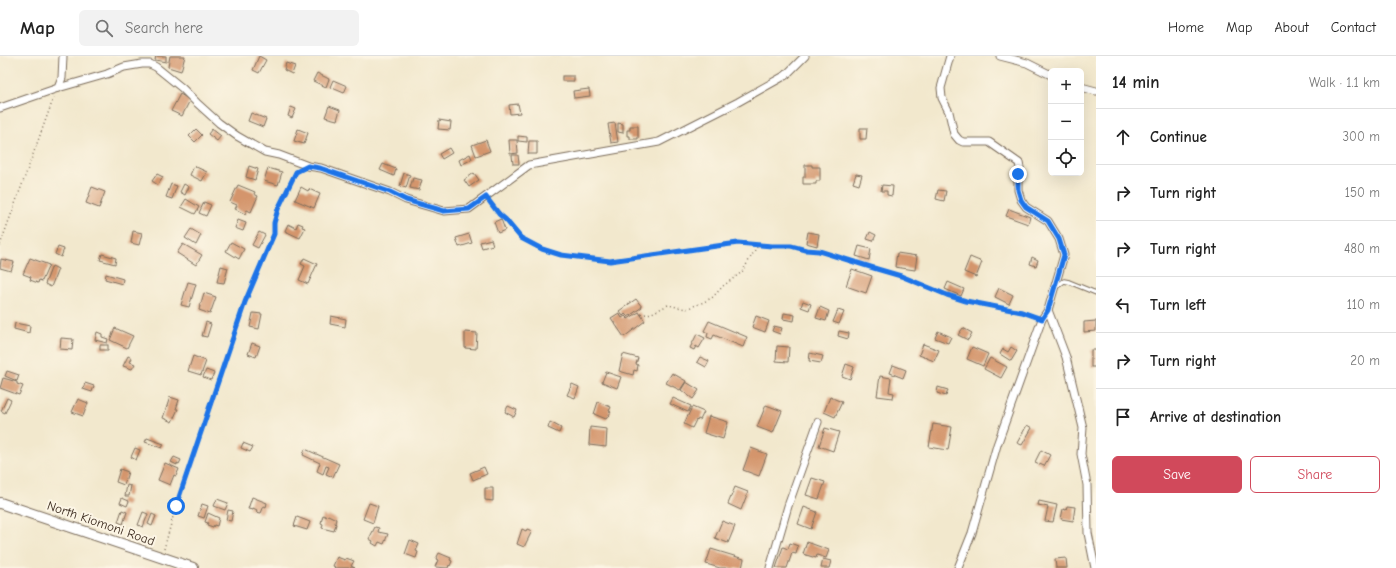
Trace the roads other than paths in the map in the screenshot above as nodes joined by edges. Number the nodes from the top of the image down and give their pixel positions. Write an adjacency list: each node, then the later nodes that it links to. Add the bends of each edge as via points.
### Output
1 (63, 56): 6 (street, via 62,78)
2 (805, 56): 6 (street, via 786,75 659,142 529,165 469,209 444,211 406,200 320,168 265,152 237,136 150,64 124,67)
3 (950, 56): 10 (street, via 941,88 954,134 963,142 988,142 1019,163 1018,190 1021,200 1026,207 1048,221 1059,239 1064,255)
4 (1000, 56): 5 (street, via 1027,63)
5 (1048, 74)
6 (58, 88): 9 (street)
7 (1084, 88): 8 (street)
8 (1096, 91)
9 (0, 108)
10 (1053, 291): 11 (lane, via 1064,281); 12 (street)
11 (1096, 293)
12 (1048, 310): 17 (street, via 1042,319 997,445 972,533); 18 (street, via 1066,357 1083,428 1081,454 1087,485 1088,533)
13 (818, 422): 16 (street, via 788,506)
14 (0, 503): 15 (main road, North Kiomoni Road)
15 (193, 568)
16 (770, 568)
17 (958, 568)
18 (1095, 568)

